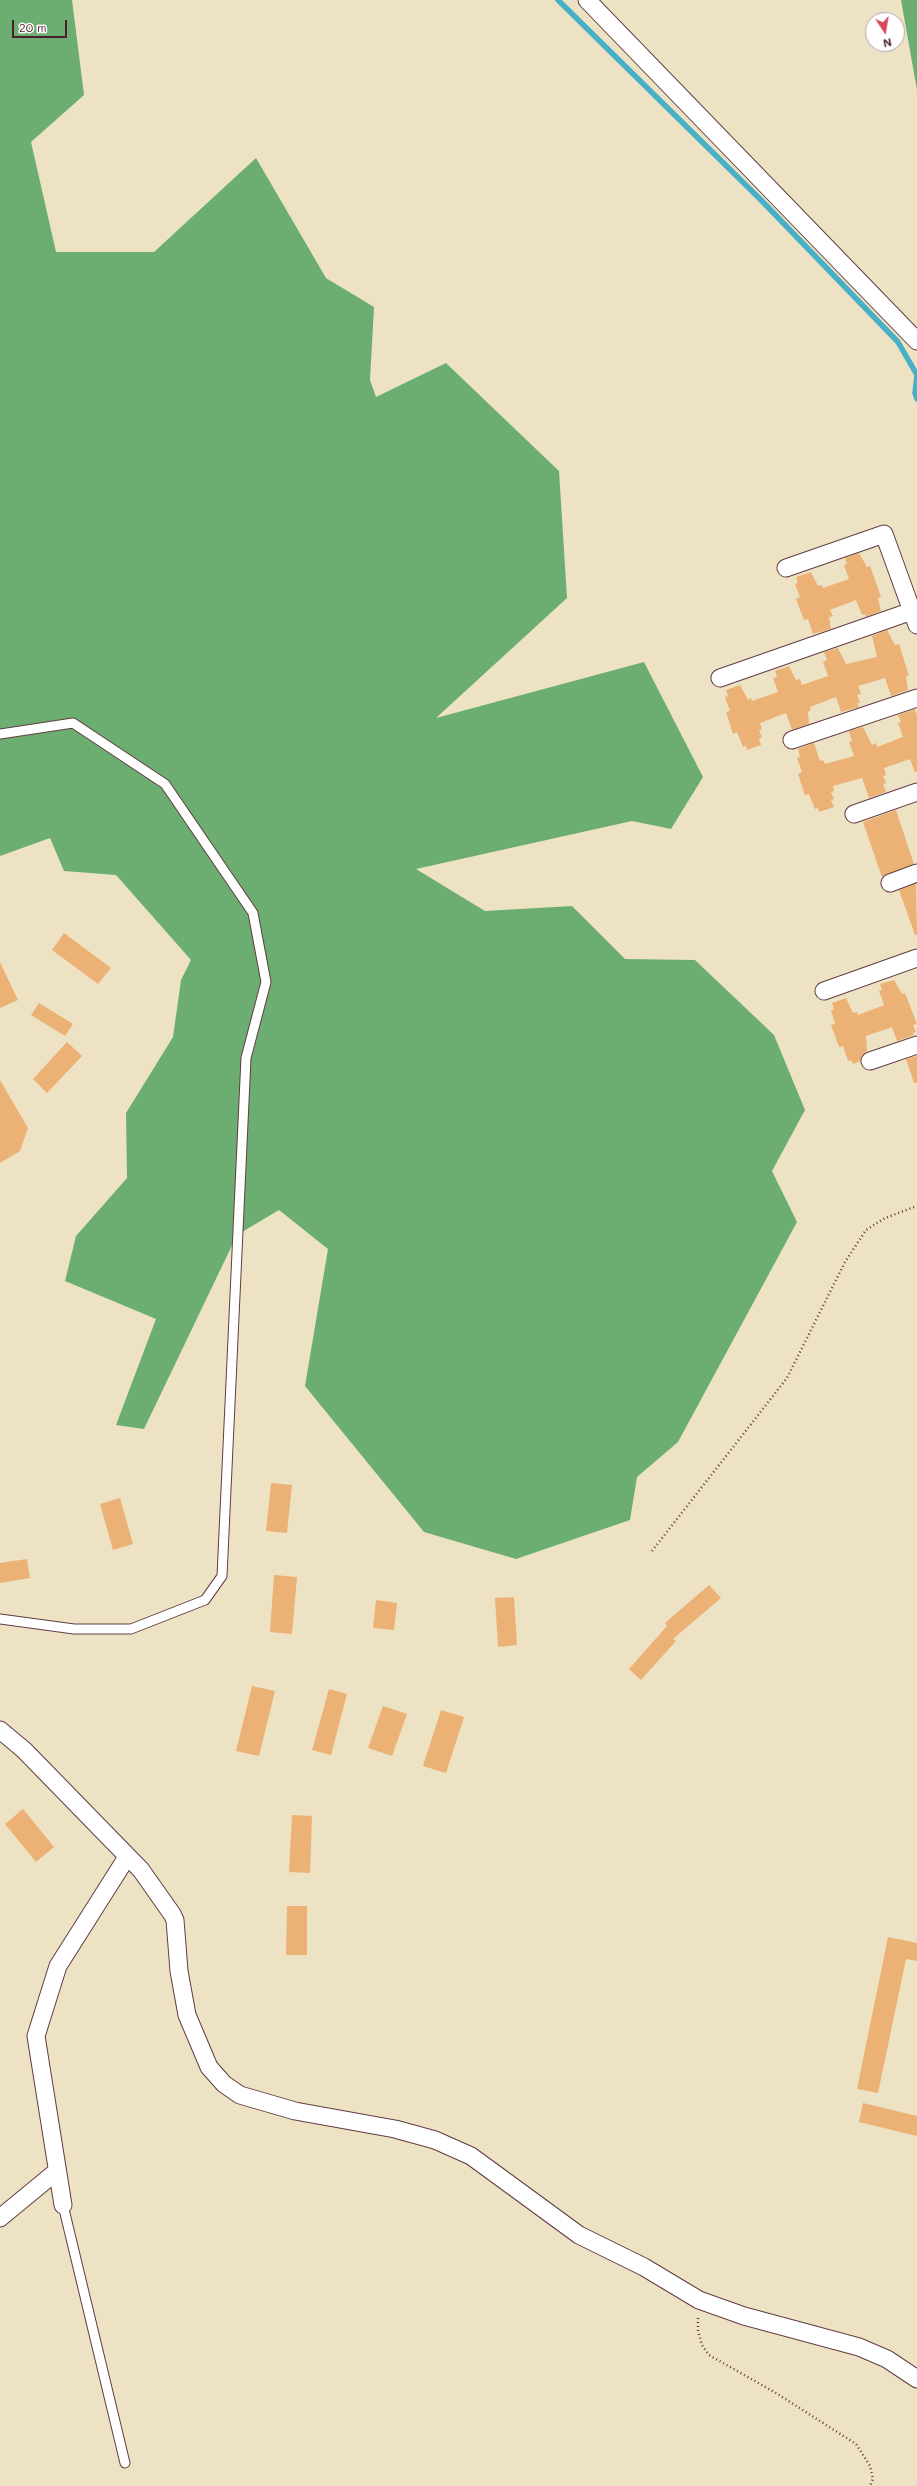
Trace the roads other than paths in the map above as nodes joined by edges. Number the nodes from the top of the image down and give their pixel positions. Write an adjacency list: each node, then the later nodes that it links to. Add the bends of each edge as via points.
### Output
1 (587, 0): 2 (street)
2 (917, 341)
3 (786, 568): 4 (street, via 884,534)
4 (914, 618): 5 (street)
5 (720, 678)
6 (917, 698): 8 (street)
7 (0, 734): 17 (lane, via 73,723 165,784 253,914 266,982 246,1058 222,1576 205,1600 131,1629 74,1629)
8 (792, 740)
9 (917, 792): 10 (street)
10 (854, 814)
11 (917, 873): 12 (street)
12 (890, 883)
13 (917, 958): 14 (street)
14 (824, 990)
15 (917, 1045): 16 (street)
16 (870, 1061)
17 (0, 1619)
18 (0, 1730): 19 (street, via 24,1750)
19 (127, 1857): 20 (street, via 58,1966 36,2036); 23 (street, via 141,1870 175,1920 179,1971 187,2015 209,2067 224,2084 240,2095 295,2111 395,2129 435,2140 471,2156 579,2235 644,2267 700,2300 744,2316 859,2347 887,2359)
20 (57, 2171): 21 (street); 22 (street)
21 (63, 2205): 24 (lane)
22 (0, 2218)
23 (917, 2379)
24 (124, 2464)

